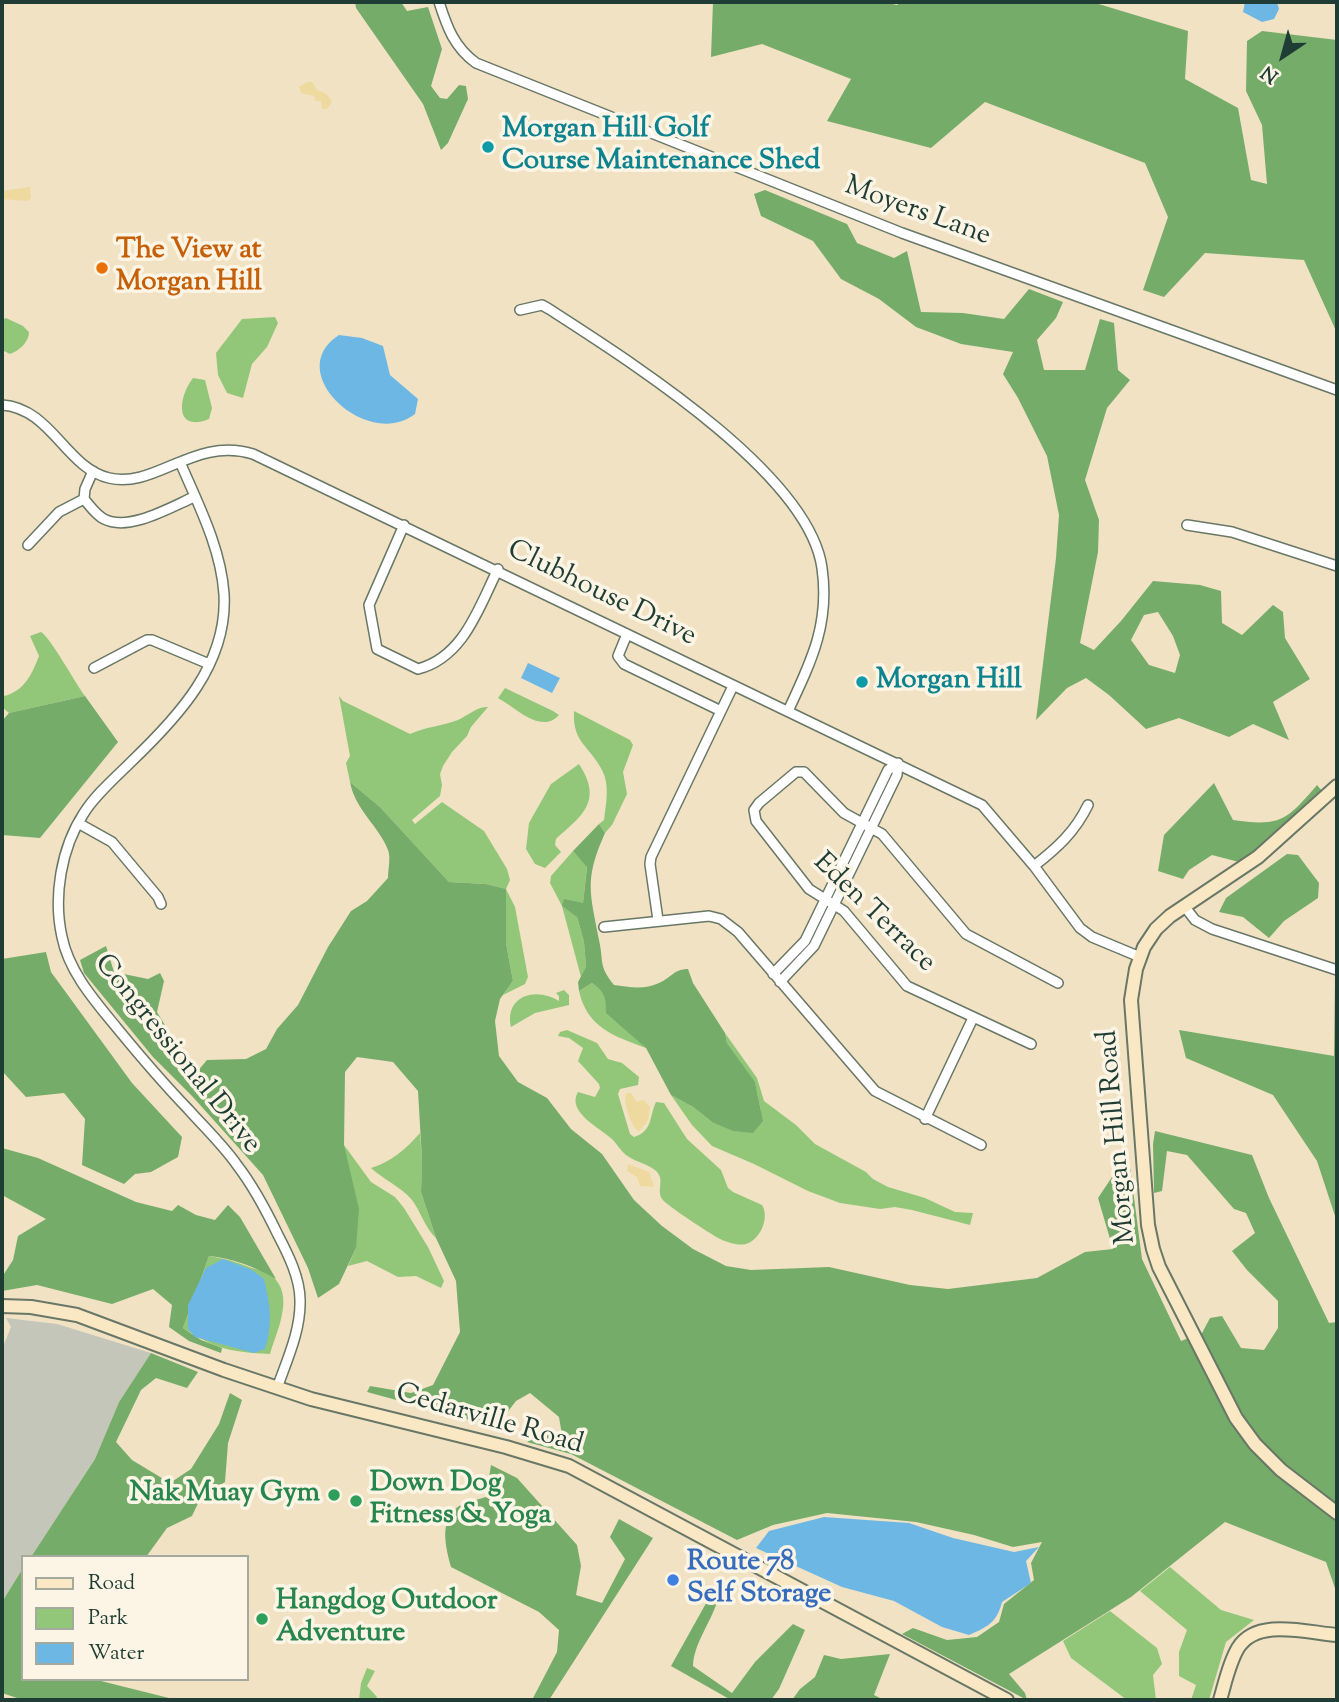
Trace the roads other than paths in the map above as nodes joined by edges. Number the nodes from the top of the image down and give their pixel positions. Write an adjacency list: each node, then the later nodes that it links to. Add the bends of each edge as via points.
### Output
1 (439, 2): 3 (street, Moyers Lane, via 458,47 476,63 902,233)
2 (520, 310): 19 (street, via 542,305 639,368 753,461 803,516 822,566 822,630)
3 (1337, 390)
4 (2, 405): 6 (street, Clubhouse Drive, via 26,410)
5 (180, 462): 6 (street, Clubhouse Drive, via 130,480); 7 (street, Congressional Drive); 9 (street, Clubhouse Drive, via 218,449 238,449)
6 (93, 471): 8 (street)
7 (194, 497): 8 (street, via 131,523 103,519); 15 (street, Congressional Drive, via 218,555 224,596 218,641)
8 (84, 499): 11 (street, via 59,512)
9 (404, 525): 13 (street, Clubhouse Drive); 13 (street, via 369,605 377,649 392,657 418,669 457,646)
10 (1187, 525): 12 (street, via 1232,532)
11 (29, 545)
12 (1337, 566)
13 (498, 569): 14 (street, Clubhouse Drive)
14 (628, 634): 17 (street, Clubhouse Drive); 18 (street, via 618,656 624,664)
15 (209, 664): 16 (street, via 147,640); 23 (street, Congressional Drive, via 181,710 91,803)
16 (93, 668)
17 (733, 686): 18 (street); 19 (street, Clubhouse Drive)
18 (721, 711): 30 (street, via 652,857)
19 (788, 711): 20 (street, Clubhouse Drive)
20 (898, 762): 24 (street, via 888,770); 25 (street, via 897,775); 26 (street, Clubhouse Drive, via 982,804)
21 (1337, 786): 29 (main road, Morgan Hill Road, via 1258,857)
22 (1088, 805): 26 (street, via 1073,832)
23 (78, 823): 28 (street, via 112,842); 42 (street, Congressional Drive, via 63,862 58,893 62,939 76,972 152,1070 236,1163 256,1192 296,1276 301,1299 297,1329)
24 (861, 823): 25 (street); 27 (street); 27 (street, Eden Terrace, via 844,813 804,772 796,772 754,810 756,821 809,889)
25 (871, 827): 27 (street); 36 (street, via 882,834 966,934)
26 (1034, 866): 32 (street, Clubhouse Drive, via 1086,933)
27 (829, 902): 34 (street, via 805,941); 35 (street, via 811,951); 37 (street, Eden Terrace, via 844,911 907,986)
28 (161, 904)
29 (1185, 906): 32 (main road, Morgan Hill Road, via 1159,926); 33 (street, via 1193,918 1212,929)
30 (658, 920): 31 (street); 34 (street, via 721,919)
31 (604, 927)
32 (1140, 957): 43 (main road, Morgan Hill Road, via 1131,1000 1148,1226 1155,1257 1236,1418 1281,1470)
33 (1337, 970)
34 (773, 974): 35 (street)
35 (780, 982): 39 (street, via 875,1091)
36 (1058, 983)
37 (973, 1018): 38 (street, Eden Terrace); 39 (street)
38 (1031, 1044)
39 (926, 1119): 40 (street)
40 (981, 1145)
41 (2, 1306): 42 (main road, Cedarville Road, via 85,1317)
42 (278, 1388): 45 (main road, Cedarville Road, via 569,1466)
43 (1337, 1513)
44 (1337, 1635): 46 (main road, via 1275,1630 1251,1635 1237,1650)
45 (1007, 1700)
46 (1220, 1700)

